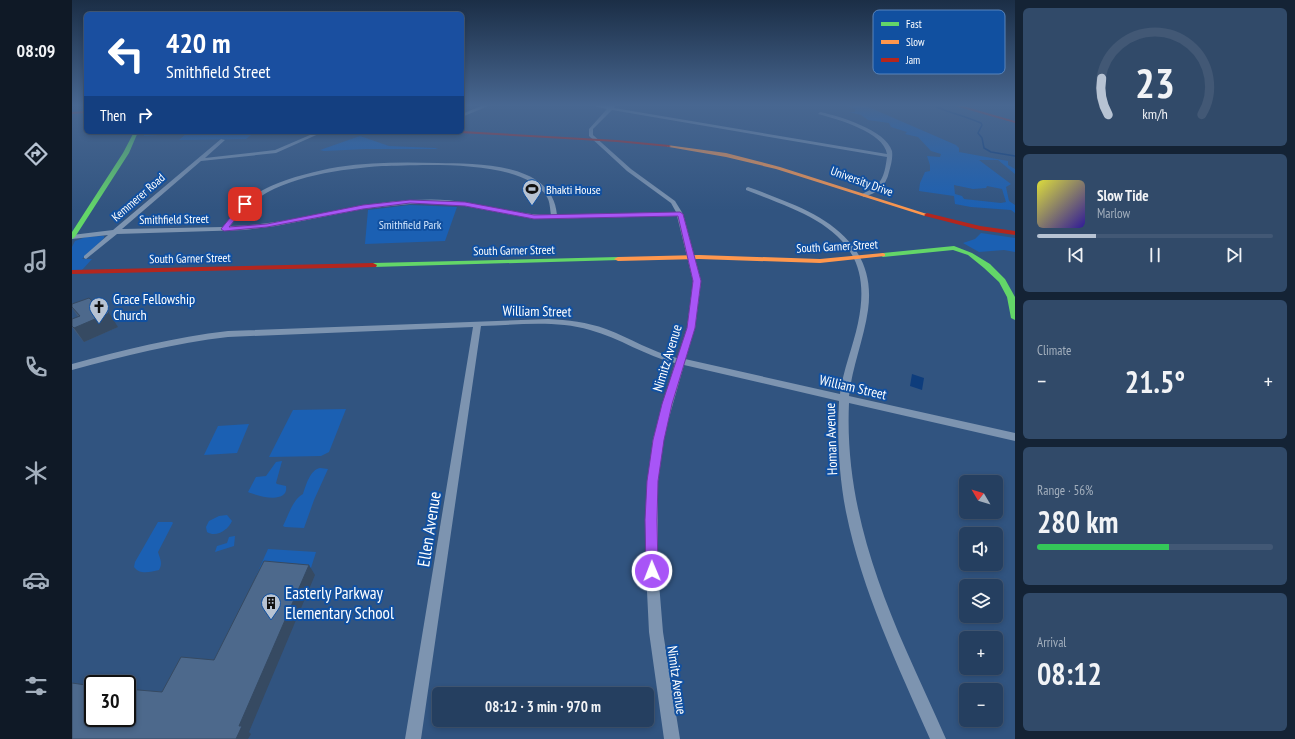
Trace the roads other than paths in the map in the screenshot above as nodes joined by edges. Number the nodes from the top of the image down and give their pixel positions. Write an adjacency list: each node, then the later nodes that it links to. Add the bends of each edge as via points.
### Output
1 (132, 140): 17 (main road)
2 (223, 140): 9 (street, Kemmerer Road)
3 (301, 140): 9 (street, via 276,151)
4 (598, 140): 12 (street, Nimitz Avenue, via 629,170 673,202)
5 (611, 140): 11 (main road, University Drive, via 677,147 746,159 790,170)
6 (800, 140): 8 (street)
7 (881, 140): 8 (street, via 888,147)
8 (890, 156): 11 (street, via 883,184)
9 (198, 160): 15 (street, Kemmerer Road)
10 (748, 189): 20 (street, Homan Avenue, via 824,222 843,236)
11 (864, 195): 16 (main road, University Drive, via 946,221)
12 (680, 214): 13 (street, Smithfield Street); 19 (street, Nimitz Avenue)
13 (554, 217): 14 (street, Smithfield Street, via 525,216 460,203 410,202 363,207 267,226); 14 (street, via 552,202 547,192 526,176 510,170 488,166 384,164 332,170 273,187 250,199)
14 (224, 229): 15 (street, Smithfield Street)
15 (116, 232): 17 (street, Smithfield Street); 18 (street, Kemmerer Road)
16 (1015, 233)
17 (72, 237)
18 (86, 257)
19 (691, 258): 20 (main road, South Garner Street, via 809,261); 21 (main road, South Garner Street); 24 (street, Nimitz Avenue, via 697,281 691,328)
20 (857, 258): 22 (main road, South Garner Street, via 955,248 966,252 983,263 1004,284 1012,298); 26 (street, Homan Avenue, via 865,282 866,309)
21 (72, 272)
22 (1015, 318)
23 (477, 325): 24 (street, William Street, via 548,322 573,324 606,333 649,353); 25 (street, William Street, via 228,334 150,346); 28 (street, Ellen Avenue)
24 (681, 361): 26 (street, William Street); 29 (street, Nimitz Avenue, via 658,440 651,520 656,632)
25 (72, 367)
26 (845, 398): 27 (street, William Street); 30 (street, Homan Avenue, via 843,438 848,486 852,512 869,575 890,632)
27 (1015, 437)
28 (413, 739)
29 (672, 739)
30 (938, 739)

